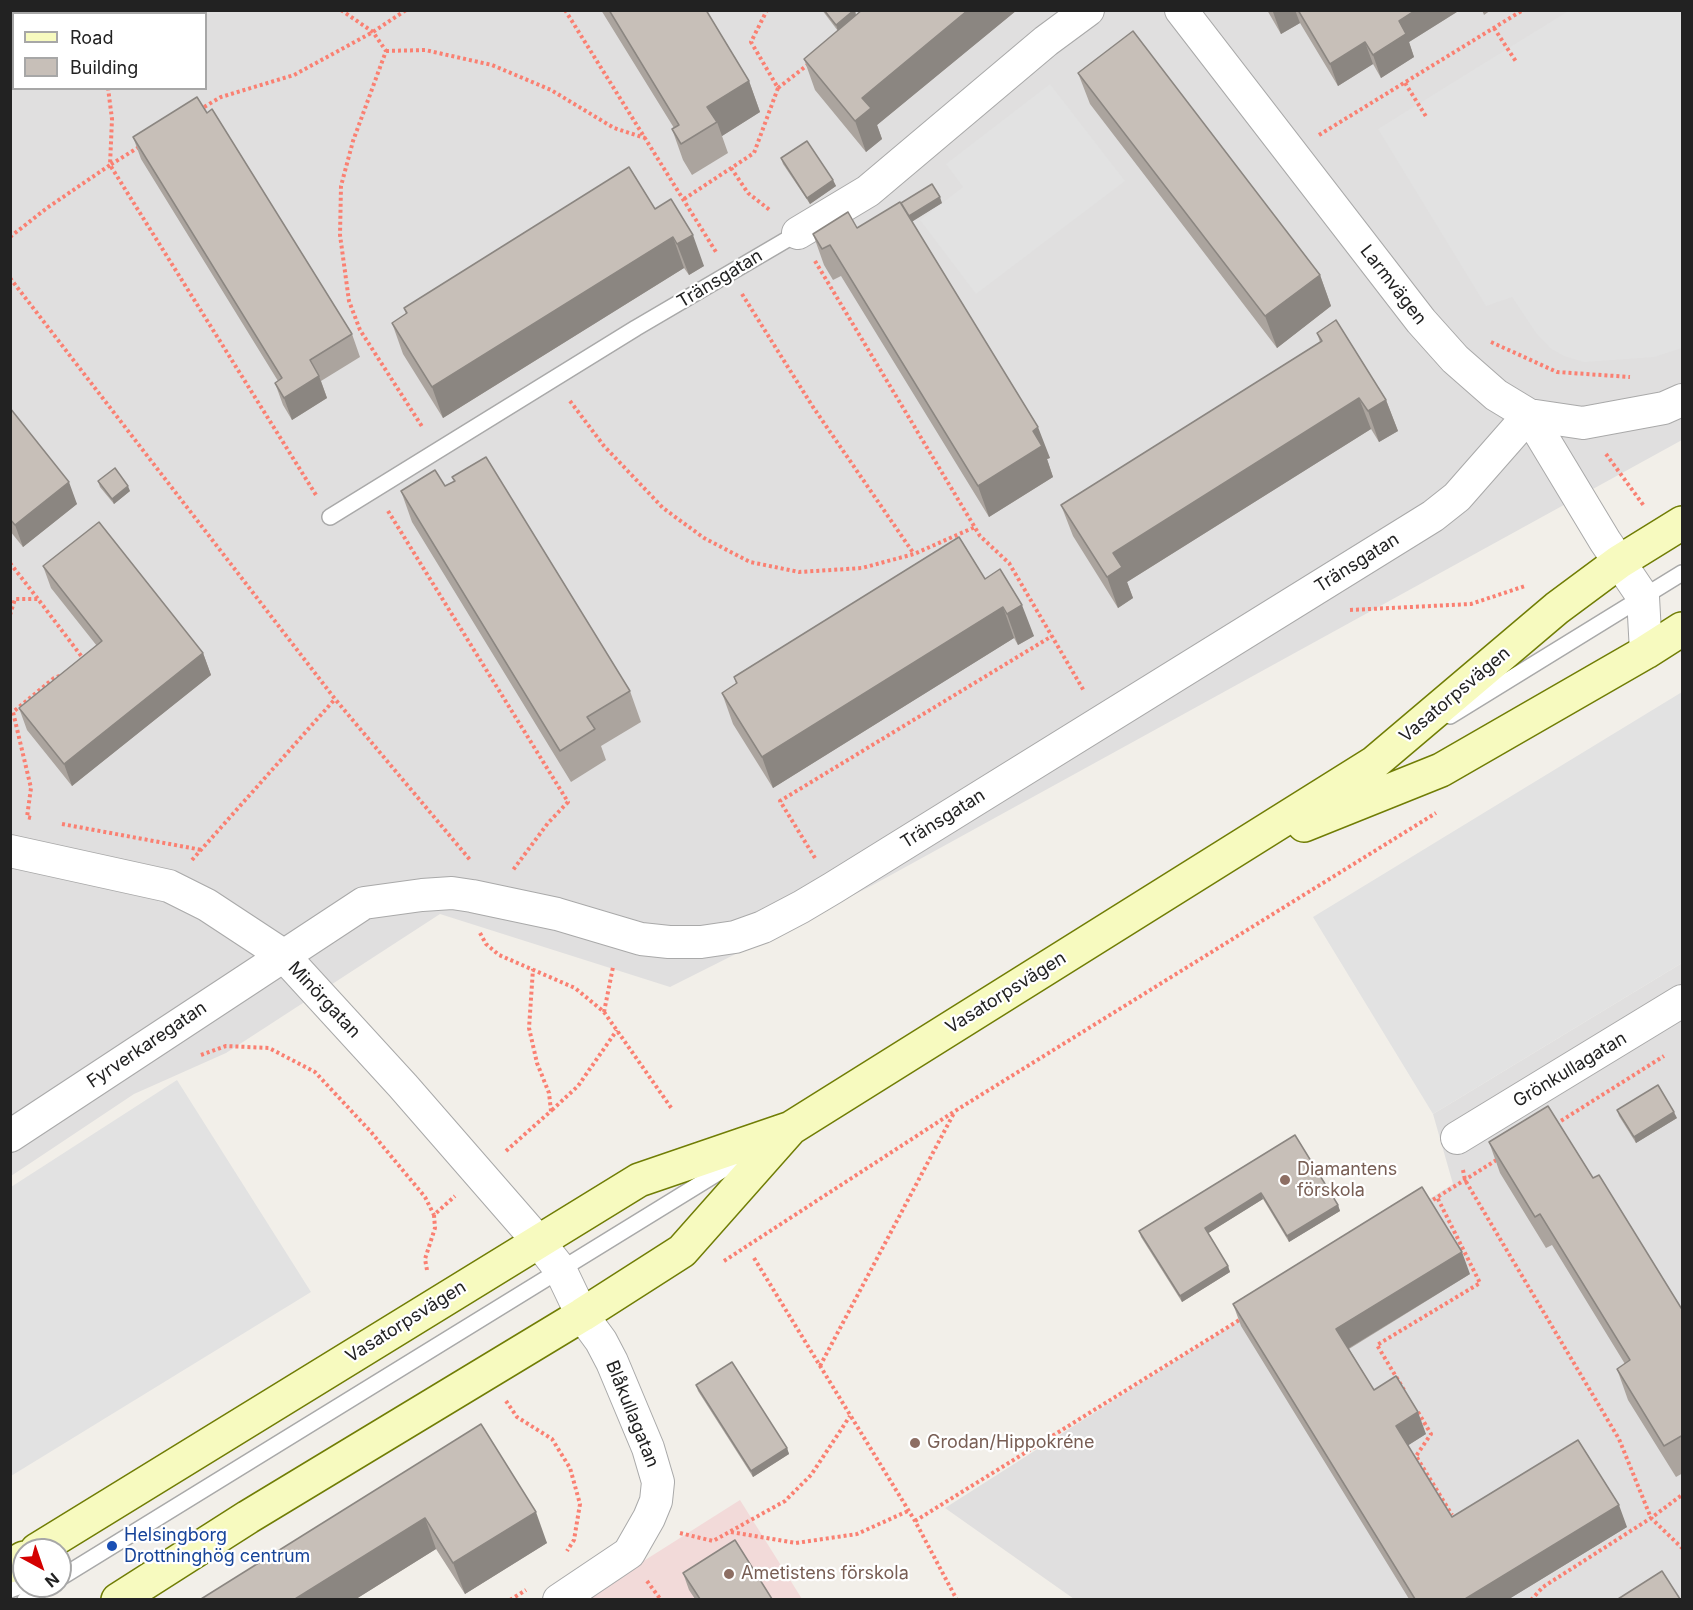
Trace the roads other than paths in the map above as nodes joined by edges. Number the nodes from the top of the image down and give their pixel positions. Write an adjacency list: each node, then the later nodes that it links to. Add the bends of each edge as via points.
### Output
1 (1088, 10): 3 (street, Tränsgatan, via 868,191)
2 (1181, 10): 5 (street, Larmvägen, via 1421,321 1496,396)
3 (798, 233): 6 (lane, Tränsgatan)
4 (1683, 400): 5 (street, Larmvägen, via 1664,408 1583,423)
5 (1528, 415): 8 (street); 16 (street, Tränsgatan, via 1457,497 1433,516 833,888 763,927 735,937 701,942 641,939 557,914 452,893 364,903)
6 (330, 517)
7 (1673, 528): 8 (main road, Vasatorpsvägen)
8 (1619, 562): 10 (street); 13 (main road, Vasatorpsvägen, via 1557,608)
9 (1683, 573): 10 (lane)
10 (1643, 597): 12 (street); 13 (lane)
11 (1683, 629): 12 (main road, Vasatorpsvägen)
12 (1646, 652): 15 (main road, Vasatorpsvägen, via 1441,770)
13 (1374, 764): 15 (main road, Vasatorpsvägen)
14 (10, 851): 16 (street, Minörgatan, via 169,886 207,905)
15 (1221, 859): 18 (main road, Vasatorpsvägen)
16 (283, 955): 19 (street, Fyrverkaregatan); 21 (street, Minörgatan)
17 (1683, 1001): 20 (street, Grönkullagatan)
18 (791, 1128): 21 (main road, Vasatorpsvägen, via 639,1180); 22 (lane); 23 (main road, Vasatorpsvägen, via 682,1251)
19 (10, 1136)
20 (1457, 1138)
21 (538, 1241): 22 (street, Minörgatan); 24 (main road, Vasatorpsvägen)
22 (560, 1269): 23 (street, Blåkullagatan); 25 (lane)
23 (582, 1315): 28 (street, Blåkullagatan, via 612,1362 648,1448 658,1482 656,1501 629,1553); 29 (main road, Vasatorpsvägen)
24 (56, 1538)
25 (82, 1564): 26 (lane); 27 (lane)
26 (72, 1568)
27 (72, 1570)
28 (545, 1593)
29 (118, 1599)

